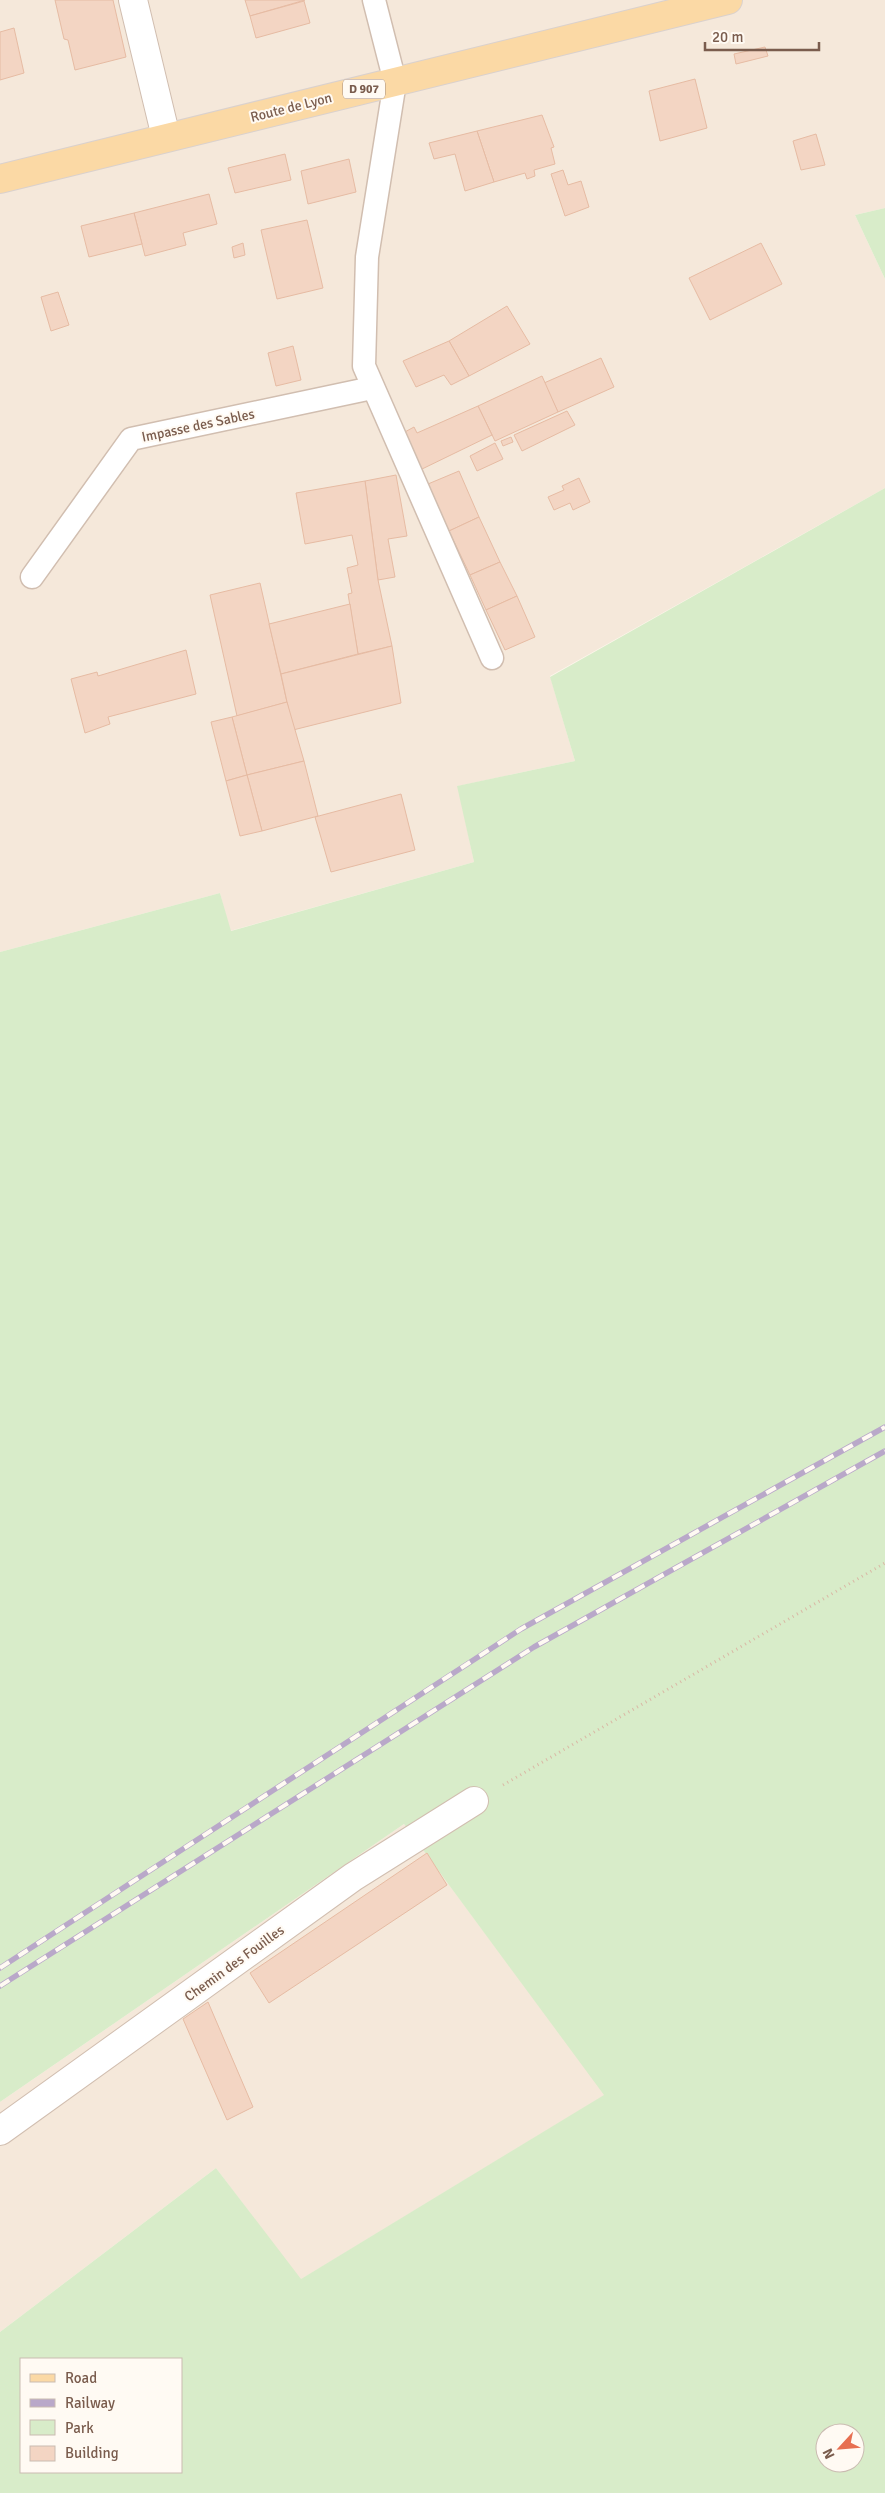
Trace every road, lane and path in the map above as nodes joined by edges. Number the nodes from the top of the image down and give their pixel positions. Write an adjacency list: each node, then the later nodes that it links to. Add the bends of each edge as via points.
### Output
1 (134, 0): 5 (street)
2 (374, 0): 4 (lane)
3 (728, 0): 4 (main road, Route de Lyon / D 907)
4 (395, 82): 5 (main road, Route de Lyon / D 907); 7 (lane, via 367,257 364,366)
5 (166, 137): 6 (main road, Route de Lyon / D 907)
6 (0, 179)
7 (372, 388): 8 (lane, Impasse des Sables, via 131,439); 9 (lane)
8 (32, 577)
9 (492, 658)
10 (885, 1563): 11 (path)
11 (474, 1801): 12 (street, Chemin des Fouilles, via 353,1877)
12 (0, 2131)

